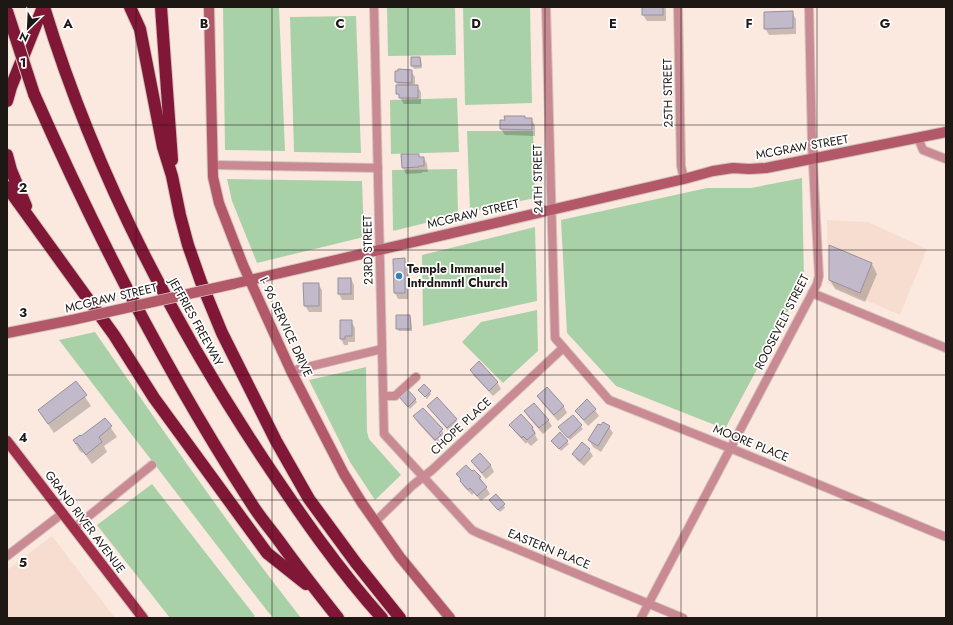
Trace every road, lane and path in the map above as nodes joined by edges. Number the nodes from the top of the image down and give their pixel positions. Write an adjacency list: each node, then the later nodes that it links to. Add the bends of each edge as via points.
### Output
1 (43, 7): 10 (highway); 46 (highway, JEFFRIES FREEWAY, via 75,97 105,170 190,343 278,482 319,539)
2 (130, 7): 18 (highway, via 140,29 163,147)
3 (161, 7): 18 (highway)
4 (209, 7): 16 (street, I- 96 SERVICE DRIVE)
5 (374, 7): 17 (street, 23RD STREET)
6 (546, 7): 21 (street, 24TH STREET)
7 (678, 7): 19 (street, 25TH STREET, via 681,166)
8 (809, 7): 14 (street, ROOSEVELT STREET)
9 (7, 11): 42 (highway, bridge, via 34,94 67,168 153,339 189,404 254,507)
10 (7, 101)
11 (946, 132): 12 (street, MCGRAW STREET)
12 (918, 138): 14 (street, MCGRAW STREET); 15 (street, via 923,150)
13 (7, 155): 22 (highway)
14 (813, 158): 19 (street, MCGRAW STREET, via 766,168 713,170); 25 (street, ROOSEVELT STREET, via 819,276)
15 (946, 159)
16 (213, 165): 17 (street); 24 (street, I- 96 SERVICE DRIVE, via 219,203)
17 (378, 168): 23 (street, 23RD STREET)
18 (172, 176): 47 (highway, via 180,215 198,275 222,333 276,441 309,499)
19 (684, 179): 21 (street, MCGRAW STREET)
20 (7, 187): 22 (highway)
21 (551, 210): 23 (street, MCGRAW STREET); 27 (street, 24TH STREET, via 555,338)
22 (35, 227): 42 (highway, via 114,335 154,398 267,553)
23 (380, 250): 24 (street, MCGRAW STREET); 29 (street, 23RD STREET)
24 (250, 280): 26 (street, MCGRAW STREET, bridge); 30 (street, I- 96 SERVICE DRIVE)
25 (812, 293): 28 (street); 34 (street, ROOSEVELT STREET)
26 (7, 333)
27 (563, 348): 34 (street, MOORE PLACE, via 609,400); 36 (street, CHOPE PLACE)
28 (946, 348)
29 (382, 349): 30 (street); 32 (street, 23RD STREET)
30 (291, 371): 38 (street, I- 96 SERVICE DRIVE, via 344,474)
31 (416, 377): 32 (street, via 395,396)
32 (384, 396): 36 (street, 23RD STREET, via 384,434)
33 (7, 441): 37 (main road, GRAND RIVER AVENUE)
34 (730, 448): 40 (street, MOORE PLACE); 43 (street, ROOSEVELT STREET)
35 (152, 465): 39 (street)
36 (423, 477): 38 (street, CHOPE PLACE); 43 (street, EASTERN PLACE, via 472,530)
37 (63, 513): 39 (main road, GRAND RIVER AVENUE); 41 (street)
38 (375, 522): 48 (street, I- 96 SERVICE DRIVE)
39 (74, 528): 44 (main road, GRAND RIVER AVENUE)
40 (946, 537)
41 (7, 556)
42 (320, 596): 45 (highway)
43 (649, 604): 49 (street, ROOSEVELT STREET); 50 (street, EASTERN PLACE)
44 (143, 618)
45 (338, 618)
46 (382, 618)
47 (400, 618)
48 (450, 618)
49 (641, 618)
50 (683, 618)

